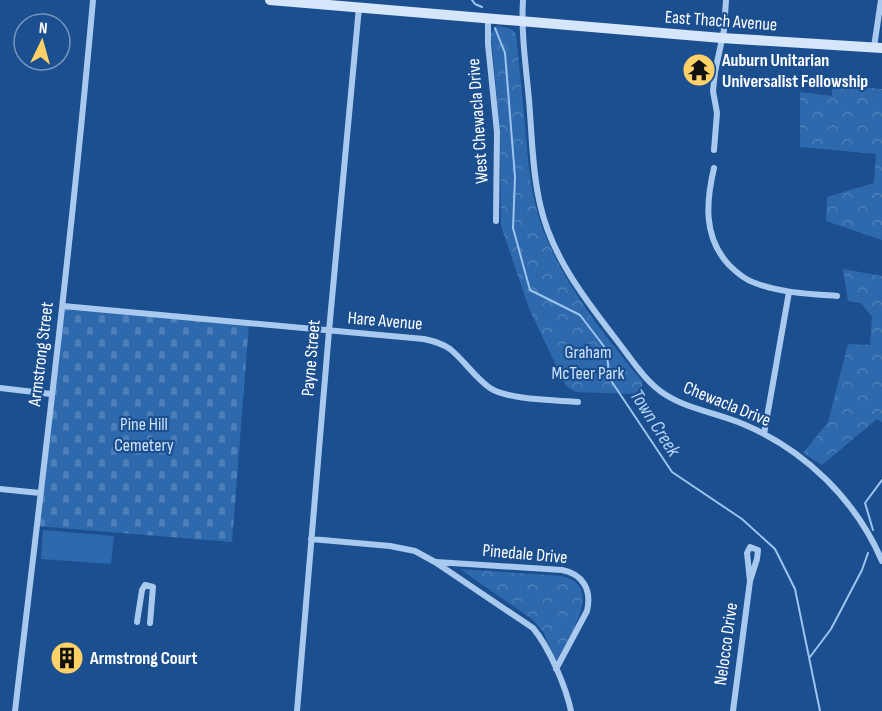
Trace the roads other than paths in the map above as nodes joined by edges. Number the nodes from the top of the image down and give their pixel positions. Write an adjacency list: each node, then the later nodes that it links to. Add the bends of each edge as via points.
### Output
1 (93, 0): 16 (street, Armstrong Street)
2 (270, 0): 6 (street, East Thach Avenue)
3 (523, 0): 8 (street, Chewacla Drive)
4 (726, 0): 9 (street)
5 (881, 0): 10 (street)
6 (359, 8): 7 (street, East Thach Avenue); 17 (street, Payne Street)
7 (488, 19): 8 (street, East Thach Avenue); 13 (street, West Chewacla Drive, via 498,158)
8 (522, 21): 9 (street, East Thach Avenue); 21 (street, Chewacla Drive, via 540,204 564,265 638,368 666,395)
9 (722, 38): 10 (street, East Thach Avenue); 11 (street, via 713,92 717,113)
10 (878, 47)
11 (714, 150)
12 (714, 168): 14 (street, via 708,221 722,258 752,282)
13 (496, 221)
14 (789, 292): 15 (street); 21 (street)
15 (837, 296)
16 (63, 306): 17 (street, Hare Avenue); 19 (street, Armstrong Street)
17 (328, 331): 20 (street, Hare Avenue, via 442,344 492,390); 24 (street, Payne Street)
18 (0, 388): 19 (street)
19 (51, 394): 23 (street, Armstrong Street)
20 (578, 402)
21 (764, 434): 25 (street, Chewacla Drive, via 829,483 866,528)
22 (0, 489): 23 (street)
23 (40, 494): 31 (street, Armstrong Street)
24 (311, 539): 26 (street, Pinedale Drive, via 390,546 415,551); 32 (street, Payne Street)
25 (882, 561)
26 (435, 562): 30 (street, Pinedale Drive, via 533,628); 30 (street, Pinedale Drive, via 562,570 579,576 589,601)
27 (750, 581): 27 (street, via 758,550 750,547 747,553); 34 (street, Nelocco Drive)
28 (137, 622): 29 (street, via 142,590 149,585 153,586)
29 (150, 623)
30 (556, 669): 33 (street, Pinedale Drive)
31 (15, 711)
32 (297, 711)
33 (571, 711)
34 (733, 711)

